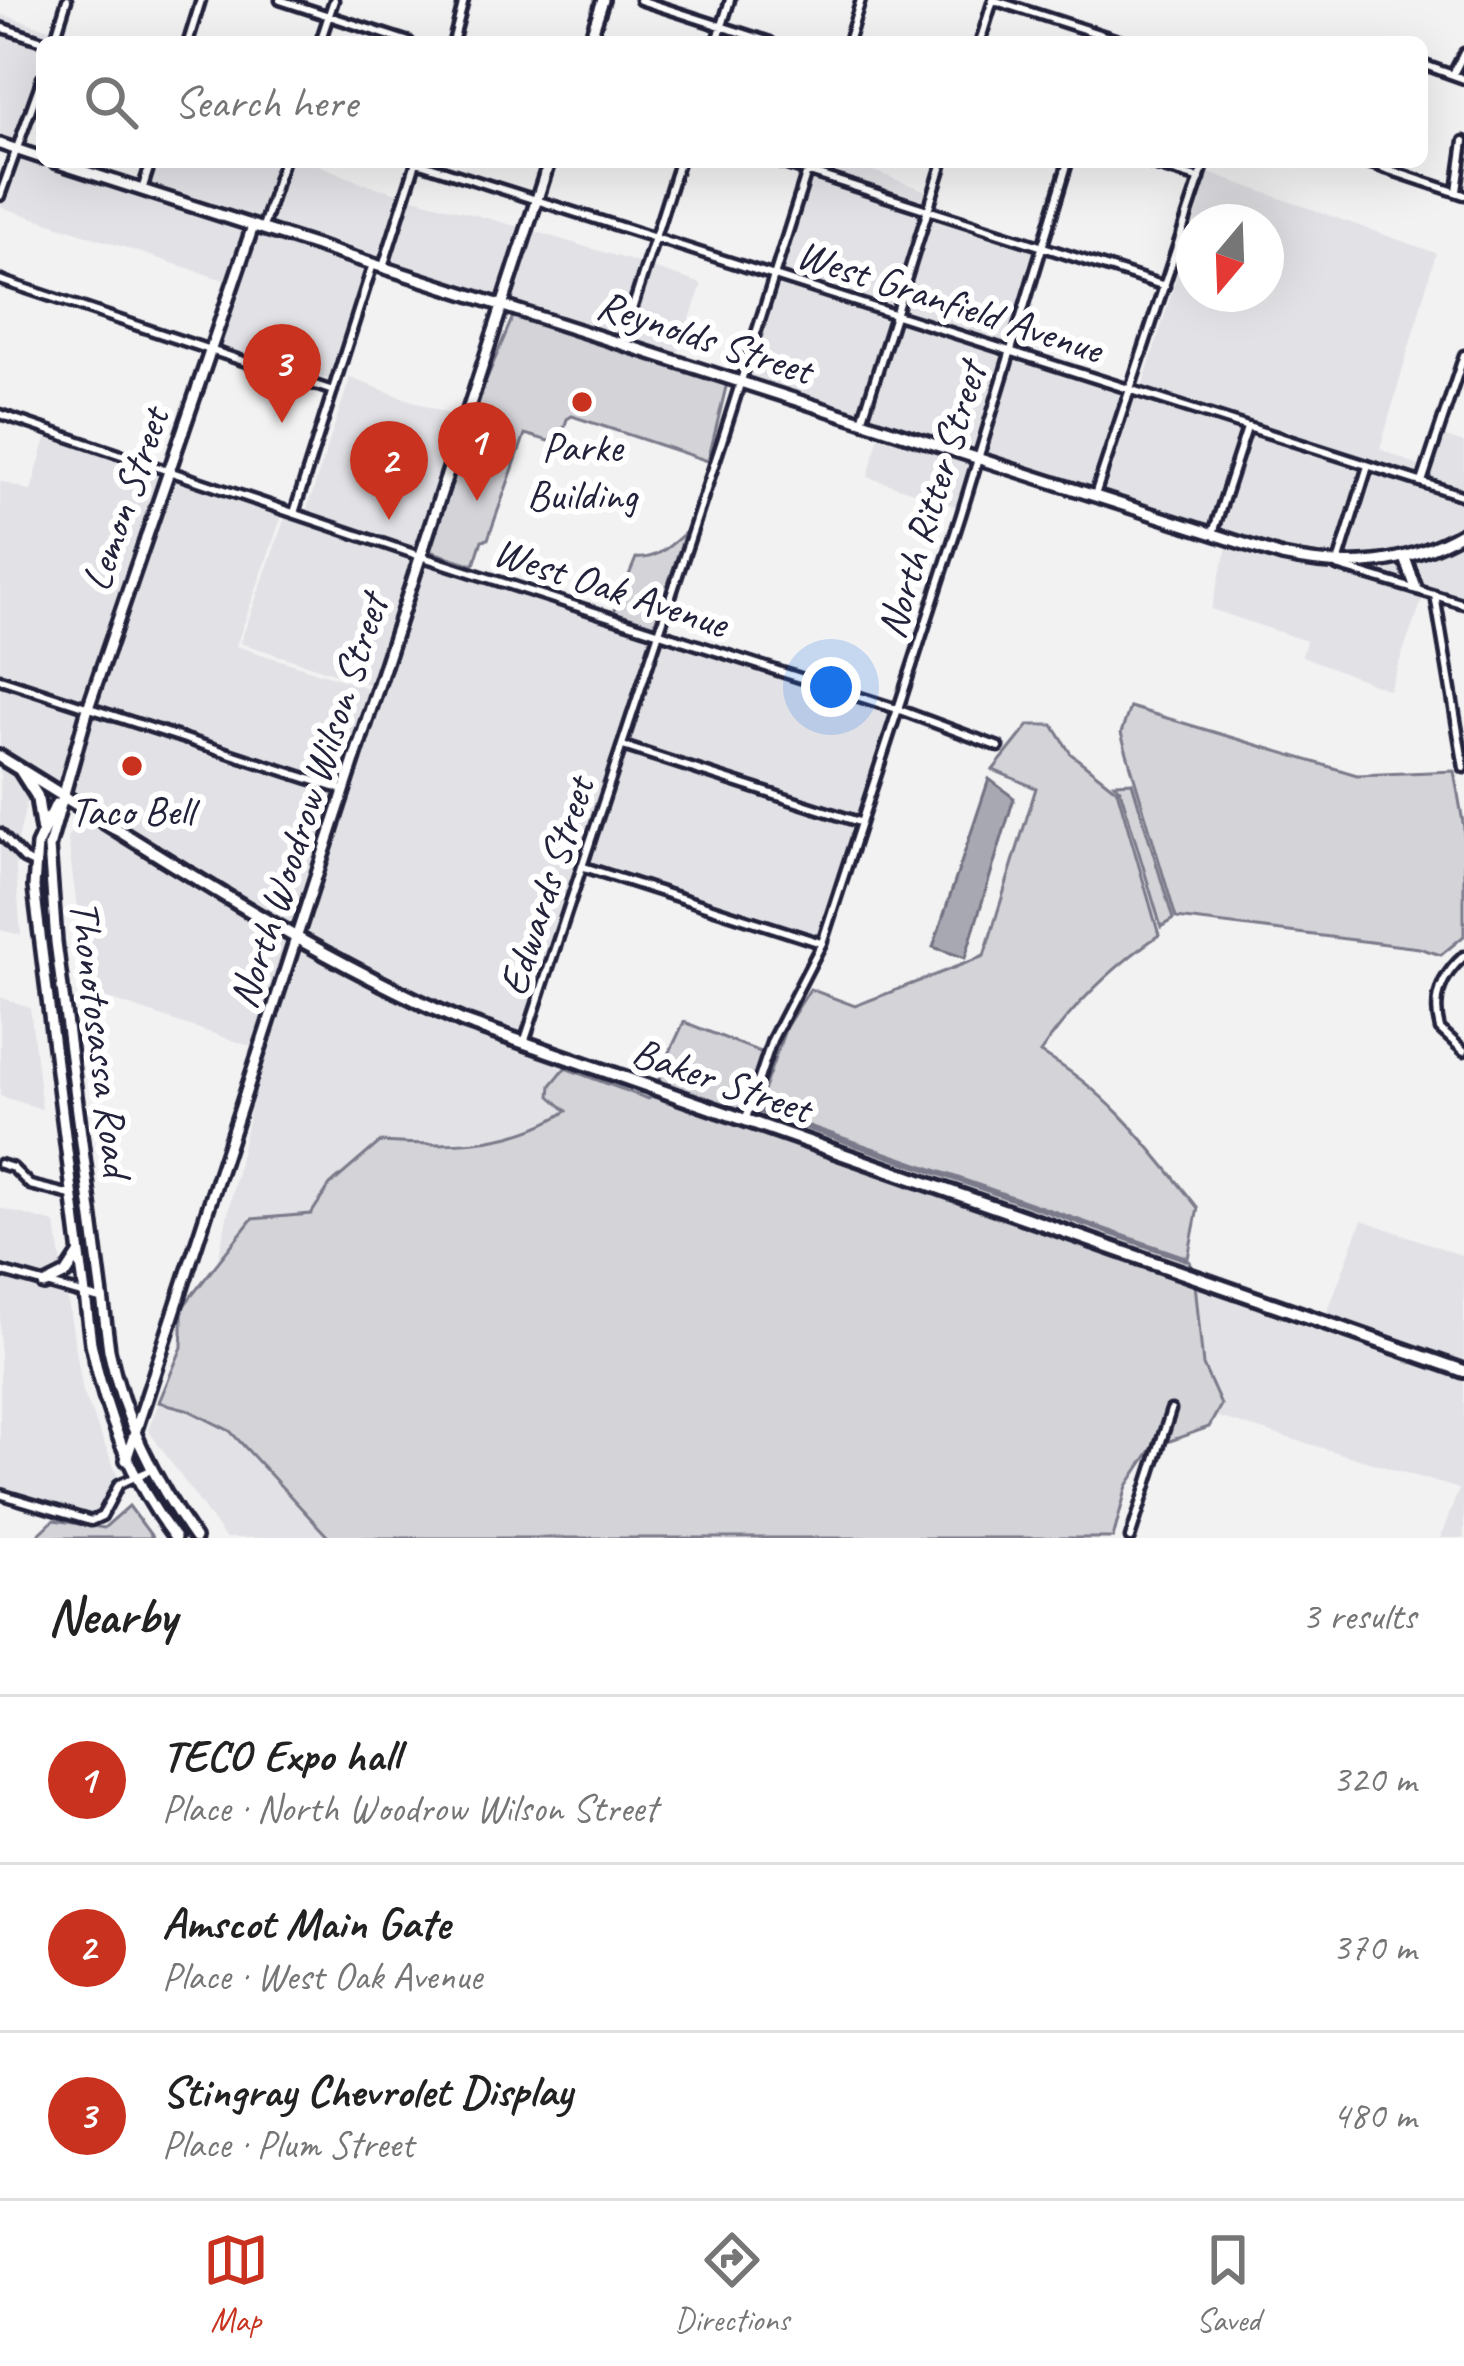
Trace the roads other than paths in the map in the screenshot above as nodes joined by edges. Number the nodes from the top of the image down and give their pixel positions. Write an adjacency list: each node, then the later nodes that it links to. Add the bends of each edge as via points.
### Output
1 (67, 0): 14 (street)
2 (201, 0): 15 (street)
3 (280, 0): 11 (street)
4 (334, 0): 11 (street)
5 (464, 0): 18 (street)
6 (603, 0): 19 (main road)
7 (640, 0): 12 (street)
8 (730, 0): 12 (street)
9 (861, 0): 22 (street)
10 (993, 0): 23 (street); 24 (street)
11 (328, 16): 16 (street); 17 (street)
12 (722, 26): 20 (street); 21 (street)
13 (0, 27): 25 (street)
14 (52, 36)
15 (190, 36)
16 (322, 36)
17 (390, 36)
18 (455, 36)
19 (591, 36)
20 (719, 36)
21 (752, 36)
22 (850, 36)
23 (982, 36)
24 (1105, 36)
25 (36, 38)
26 (1464, 53): 28 (street)
27 (1428, 66): 28 (street)
28 (1453, 74): 29 (street)
29 (1464, 79)
30 (36, 95): 33 (street)
31 (1464, 141): 51 (street)
32 (0, 144): 33 (main road)
33 (17, 150): 34 (main road); 52 (street)
34 (36, 156)
35 (74, 168): 50 (main road, Reynolds Street)
36 (149, 168): 50 (street)
37 (281, 168): 55 (street)
38 (414, 168): 58 (street)
39 (435, 168): 53 (street, West Granfield Avenue)
40 (547, 168): 53 (main road, North Woodrow Wilson Street)
41 (677, 168): 56 (street)
42 (808, 168): 59 (street, Edwards Street)
43 (811, 168): 54 (street)
44 (941, 168): 54 (street)
45 (1066, 168): 57 (street, North Ritter Street)
46 (1164, 168): 49 (street)
47 (1203, 168): 49 (street)
48 (1383, 168): 51 (street)
49 (1200, 179): 61 (street)
50 (142, 190): 55 (main road, Reynolds Street)
51 (1460, 194)
52 (0, 196)
53 (536, 200): 56 (street, West Granfield Avenue); 62 (main road, North Woodrow Wilson Street)
54 (928, 210): 57 (street); 63 (street)
55 (258, 228): 58 (main road, Reynolds Street); 65 (main road, Lemon Street)
56 (655, 238): 59 (street, West Granfield Avenue); 64 (street)
57 (1041, 248): 61 (street); 66 (street, North Ritter Street)
58 (378, 266): 62 (main road, Reynolds Street); 70 (street)
59 (775, 276): 63 (street, West Granfield Avenue); 68 (street, Edwards Street)
60 (0, 280): 65 (street)
61 (1165, 286): 69 (street)
62 (503, 305): 64 (main road, Reynolds Street); 83 (main road, North Woodrow Wilson Street)
63 (896, 314): 66 (street, West Granfield Avenue); 72 (street)
64 (621, 344): 68 (main road, Reynolds Street)
65 (210, 349): 70 (street); 76 (main road, Lemon Street)
66 (1008, 350): 69 (street, West Granfield Avenue); 74 (street, North Ritter Street)
67 (1464, 355): 77 (street)
68 (741, 382): 72 (main road, Reynolds Street); 89 (street, Edwards Street)
69 (1131, 389): 73 (street, West Granfield Avenue); 78 (street)
70 (333, 392): 80 (street)
71 (0, 414): 76 (street, West Oak Avenue)
72 (862, 421): 74 (main road, Reynolds Street)
73 (1247, 428): 75 (street, West Granfield Avenue); 82 (street)
74 (979, 456): 78 (main road, Reynolds Street); 92 (street, North Ritter Street)
75 (1368, 466): 77 (street, West Granfield Avenue); 85 (street)
76 (169, 471): 80 (street, West Oak Avenue); 91 (main road, Lemon Street)
77 (1422, 482): 79 (street, West Granfield Avenue)
78 (1095, 495): 82 (main road, Reynolds Street)
79 (1464, 496)
80 (294, 513): 83 (street, West Oak Avenue)
81 (1464, 532): 84 (main road, Reynolds Street)
82 (1213, 534): 85 (main road, Reynolds Street)
83 (423, 557): 89 (street, West Oak Avenue); 99 (main road, North Woodrow Wilson Street)
84 (1405, 558): 85 (main road, Reynolds Street); 86 (main road)
85 (1337, 566): 86 (street, Reynolds Street)
86 (1416, 588): 87 (street, Reynolds Street)
87 (1435, 595): 88 (street, Reynolds Street); 93 (street)
88 (1464, 604)
89 (658, 633): 92 (street, West Oak Avenue); 94 (street, Edwards Street)
90 (0, 679): 91 (street)
91 (88, 708): 99 (street); 100 (main road, Lemon Street)
92 (897, 709): 95 (street, West Oak Avenue); 101 (street, North Ritter Street)
93 (1460, 710): 97 (street)
94 (623, 746): 101 (street); 106 (street, Edwards Street)
95 (999, 747)
96 (0, 757): 98 (main road, Baker Street)
97 (1464, 768)
98 (19, 769): 100 (main road, Baker Street); 102 (main road, via 37,796)
99 (343, 790): 108 (main road, North Woodrow Wilson Street)
100 (62, 795): 102 (main road, Thonotosassa Road); 104 (main road, Thonotosassa Road); 108 (main road, Baker Street)
101 (859, 822): 109 (street, North Ritter Street)
102 (42, 829): 105 (main road, Thonotosassa Road)
103 (0, 833): 105 (street)
104 (49, 847): 105 (main road); 107 (main road, Thonotosassa Road)
105 (34, 864): 107 (main road); 115 (main road, Thonotosassa Road)
106 (584, 867): 109 (street); 111 (street, Edwards Street)
107 (51, 893): 120 (main road, Thonotosassa Road)
108 (295, 938): 111 (main road, Baker Street, via 406,997); 123 (main road, North Woodrow Wilson Street)
109 (822, 943): 113 (street, North Ritter Street, via 772,1040)
110 (1464, 956): 112 (street, via 1444,976 1437,1001 1440,1029)
111 (524, 1045): 113 (main road, Baker Street)
112 (1464, 1051)
113 (745, 1121): 121 (main road, Baker Street)
114 (0, 1164): 115 (street, via 30,1185)
115 (71, 1195): 116 (main road, Thonotosassa Road)
116 (79, 1254): 118 (main road, via 66,1274); 119 (main road, Thonotosassa Road)
117 (0, 1271): 118 (street)
118 (44, 1285): 119 (street)
119 (84, 1296): 120 (street); 124 (main road, Thonotosassa Road, via 97,1374)
120 (101, 1299): 123 (main road, Thonotosassa Road)
121 (1464, 1372)
122 (1171, 1410): 130 (street)
123 (134, 1434): 124 (main road, North Woodrow Wilson Street); 125 (main road, Thonotosassa Road)
124 (126, 1460): 126 (main road, Thonotosassa Road)
125 (152, 1471): 126 (street); 129 (main road, Thonotosassa Road)
126 (136, 1478): 127 (street, via 119,1484 97,1519); 128 (main road, Thonotosassa Road)
127 (0, 1494)
128 (175, 1538)
129 (195, 1538)
130 (1130, 1538)

